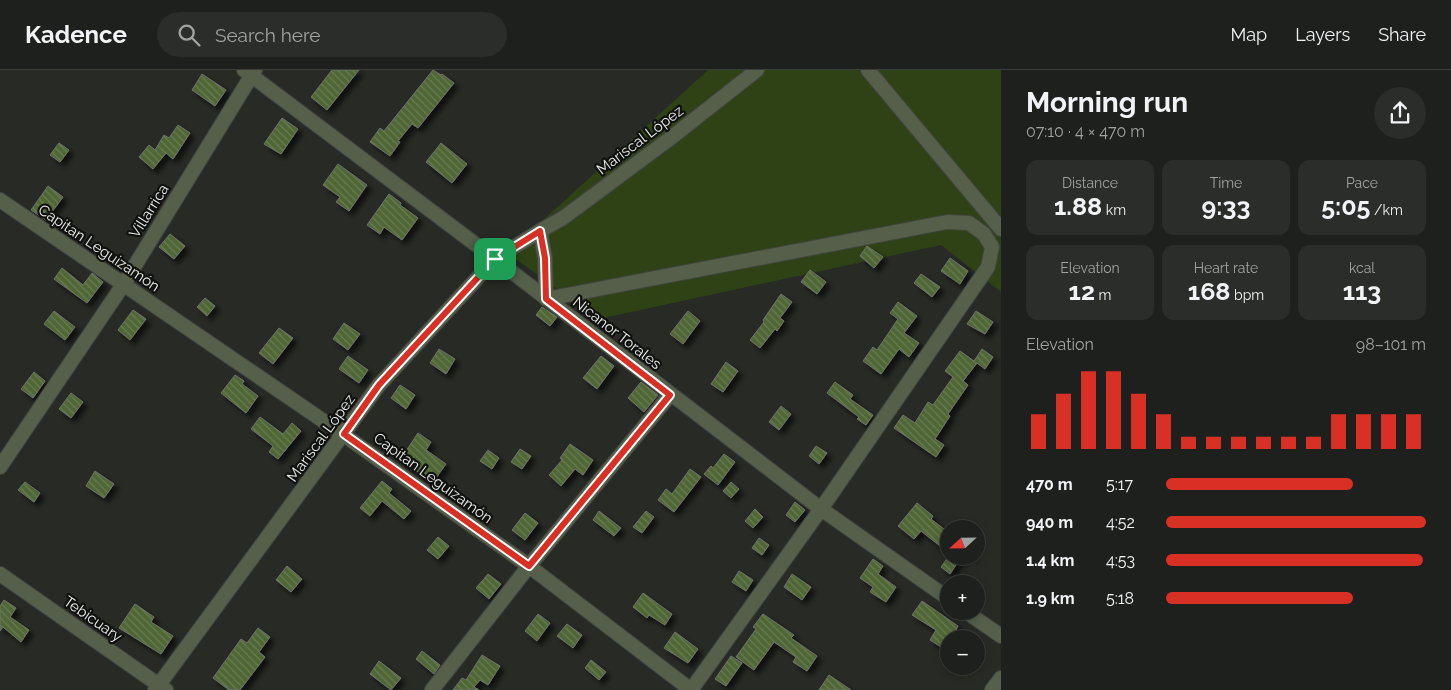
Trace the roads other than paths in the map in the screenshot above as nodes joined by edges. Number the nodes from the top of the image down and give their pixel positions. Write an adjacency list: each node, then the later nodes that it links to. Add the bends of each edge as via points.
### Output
1 (757, 70): 6 (street, Mariscal López, via 563,218)
2 (868, 70): 5 (street)
3 (250, 72): 8 (street, Nicanor Torales); 10 (street, Villarrica)
4 (0, 200): 10 (street, Capitan Leguizamón)
5 (1001, 229)
6 (540, 231): 8 (street, Mariscal López); 11 (street, via 545,258)
7 (997, 244): 9 (street); 11 (street, via 969,223 947,222)
8 (495, 259): 11 (street, Nicanor Torales); 13 (street, Mariscal López, via 379,385)
9 (994, 267): 15 (street)
10 (123, 285): 13 (street, Capitan Leguizamón); 14 (street, Villarrica)
11 (546, 299): 12 (street, Nicanor Torales)
12 (670, 395): 15 (street, Nicanor Torales); 16 (street)
13 (344, 434): 16 (street, Capitan Leguizamón); 22 (street, Mariscal López)
14 (0, 467)
15 (821, 510): 18 (street, Nicanor Torales); 24 (street)
16 (529, 566): 23 (street); 24 (street, Capitan Leguizamón)
17 (0, 574): 22 (street, Tebicuary)
18 (940, 594)
19 (979, 620): 20 (street)
20 (1001, 636)
21 (1001, 678): 25 (street)
22 (160, 688)
23 (432, 690)
24 (691, 690)
25 (992, 690)

